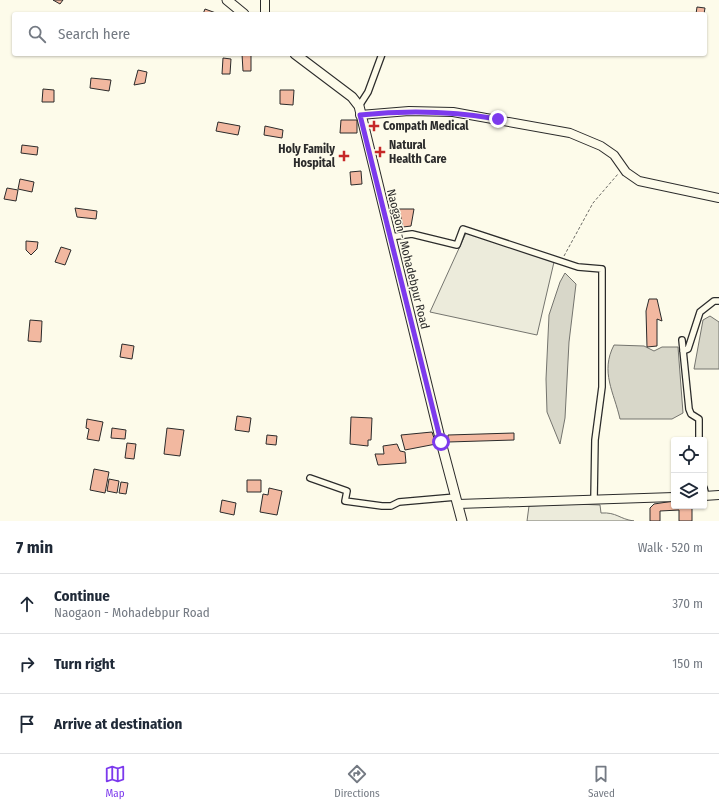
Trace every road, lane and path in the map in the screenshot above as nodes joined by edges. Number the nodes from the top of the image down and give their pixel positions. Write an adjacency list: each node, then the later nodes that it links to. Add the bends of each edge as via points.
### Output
1 (228, 0): 3 (main road)
2 (265, 0): 4 (street)
3 (242, 12)
4 (265, 12)
5 (299, 56): 7 (main road, via 352,97)
6 (381, 56): 7 (street)
7 (360, 110): 8 (street, via 453,112 570,133 601,146 614,155); 10 (main road, Naogaon - Mohadebpur Road)
8 (623, 167): 9 (street, via 639,181); 11 (path, via 593,203)
9 (719, 198)
10 (390, 236): 11 (street, via 412,234 457,245 463,229); 20 (main road, Naogaon - Mohadebpur Road)
11 (560, 261): 21 (street, via 578,267 602,269 602,387 595,440)
12 (719, 301): 14 (street, via 714,301 700,312 688,349)
13 (682, 340): 14 (street)
14 (683, 351): 15 (street, via 689,409 690,414 699,420)
15 (700, 437)
16 (310, 478): 20 (street, via 347,491 345,501 386,506 398,502)
17 (707, 493): 18 (street)
18 (719, 495)
19 (671, 497): 21 (street)
20 (457, 500): 21 (street); 22 (main road, Naogaon - Mohadebpur Road)
21 (594, 500)
22 (462, 521)

